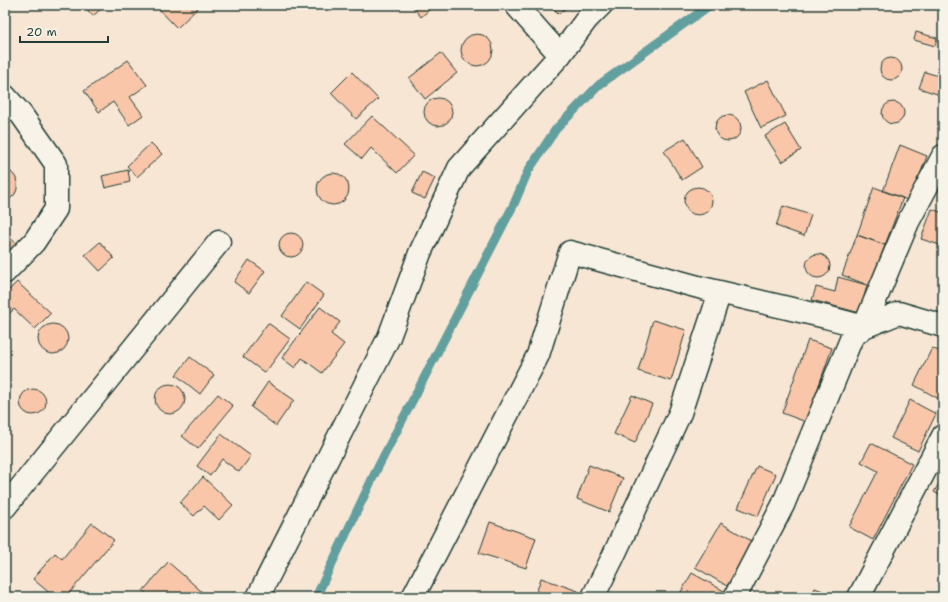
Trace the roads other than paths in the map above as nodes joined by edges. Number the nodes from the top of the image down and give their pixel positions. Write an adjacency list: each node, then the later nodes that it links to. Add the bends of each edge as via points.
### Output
1 (516, 5): 3 (street)
2 (601, 5): 3 (street)
3 (560, 55): 13 (street, via 459,168 420,253 389,338)
4 (5, 96): 7 (street, via 56,164 56,209 34,242)
5 (943, 156): 10 (street, via 908,222)
6 (219, 242): 12 (street)
7 (5, 272)
8 (720, 292): 10 (street); 14 (street, via 570,252 538,354); 15 (street, via 680,413)
9 (943, 326): 10 (street, via 899,313)
10 (864, 327): 16 (street, via 852,338 784,505)
11 (943, 436): 17 (street)
12 (5, 507)
13 (258, 597)
14 (413, 597)
15 (593, 597)
16 (735, 597)
17 (860, 597)

